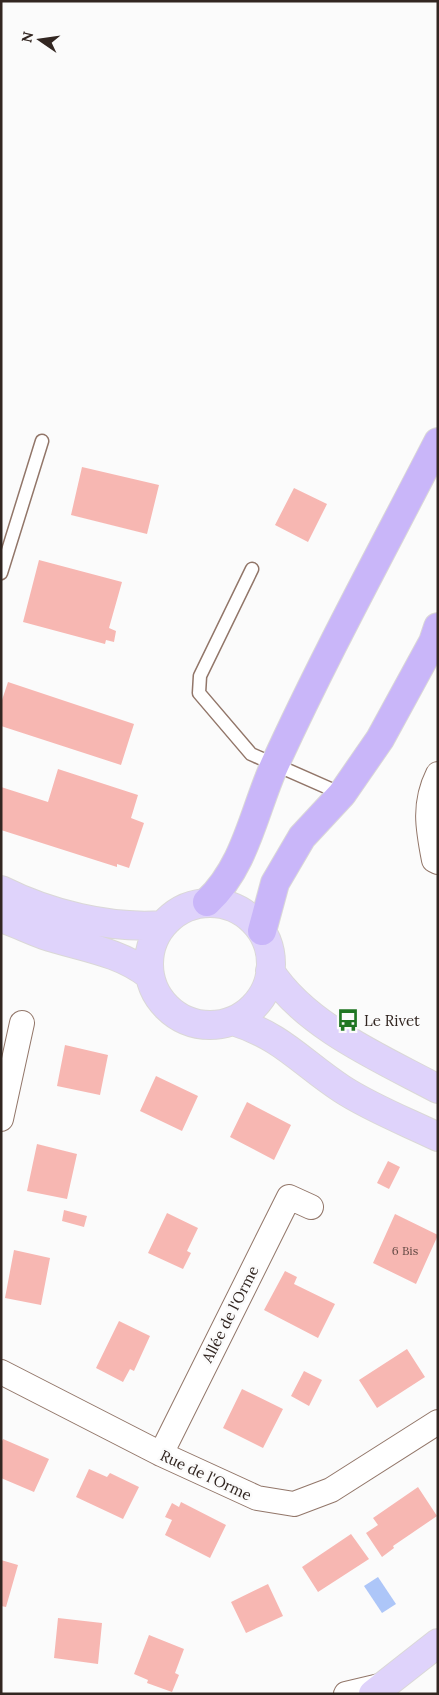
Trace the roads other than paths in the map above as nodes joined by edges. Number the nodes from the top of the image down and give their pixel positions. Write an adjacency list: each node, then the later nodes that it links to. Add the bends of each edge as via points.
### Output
1 (42, 440): 4 (lane)
2 (438, 442): 6 (highway)
3 (252, 569): 6 (lane, via 200,676 199,693 251,754)
4 (1, 573)
5 (438, 627): 8 (highway, via 380,739)
6 (274, 766): 8 (lane); 11 (highway, via 235,865 218,892)
7 (438, 774): 9 (street, via 432,785 426,820 434,860)
8 (342, 794): 14 (highway, via 302,837 275,883)
9 (438, 862)
10 (1, 890): 13 (main road, via 50,909 116,925)
11 (207, 902): 13 (main road, via 182,909); 14 (main road, via 228,905 248,915)
12 (1, 918): 16 (main road, via 44,935 106,952)
13 (162, 925): 16 (main road, via 150,948)
14 (262, 931): 15 (main road, via 270,950)
15 (270, 971): 17 (main road, via 264,992 251,1009); 19 (main road, via 280,986 308,1013)
16 (149, 974): 17 (main road, via 157,995 171,1012 190,1022 212,1025)
17 (233, 1021): 21 (main road, via 285,1044 342,1090)
18 (22, 1023): 20 (street)
19 (438, 1089)
20 (1, 1119)
21 (438, 1137)
22 (311, 1208): 25 (street, Allée de l'Orme, via 289,1196)
23 (1, 1372): 25 (street, Rue de l'Orme)
24 (438, 1422): 25 (street, Rue de l'Orme, via 331,1490 294,1504 256,1498)
25 (161, 1454)
26 (438, 1643): 27 (main road)
27 (378, 1690): 28 (street)
28 (346, 1694)

